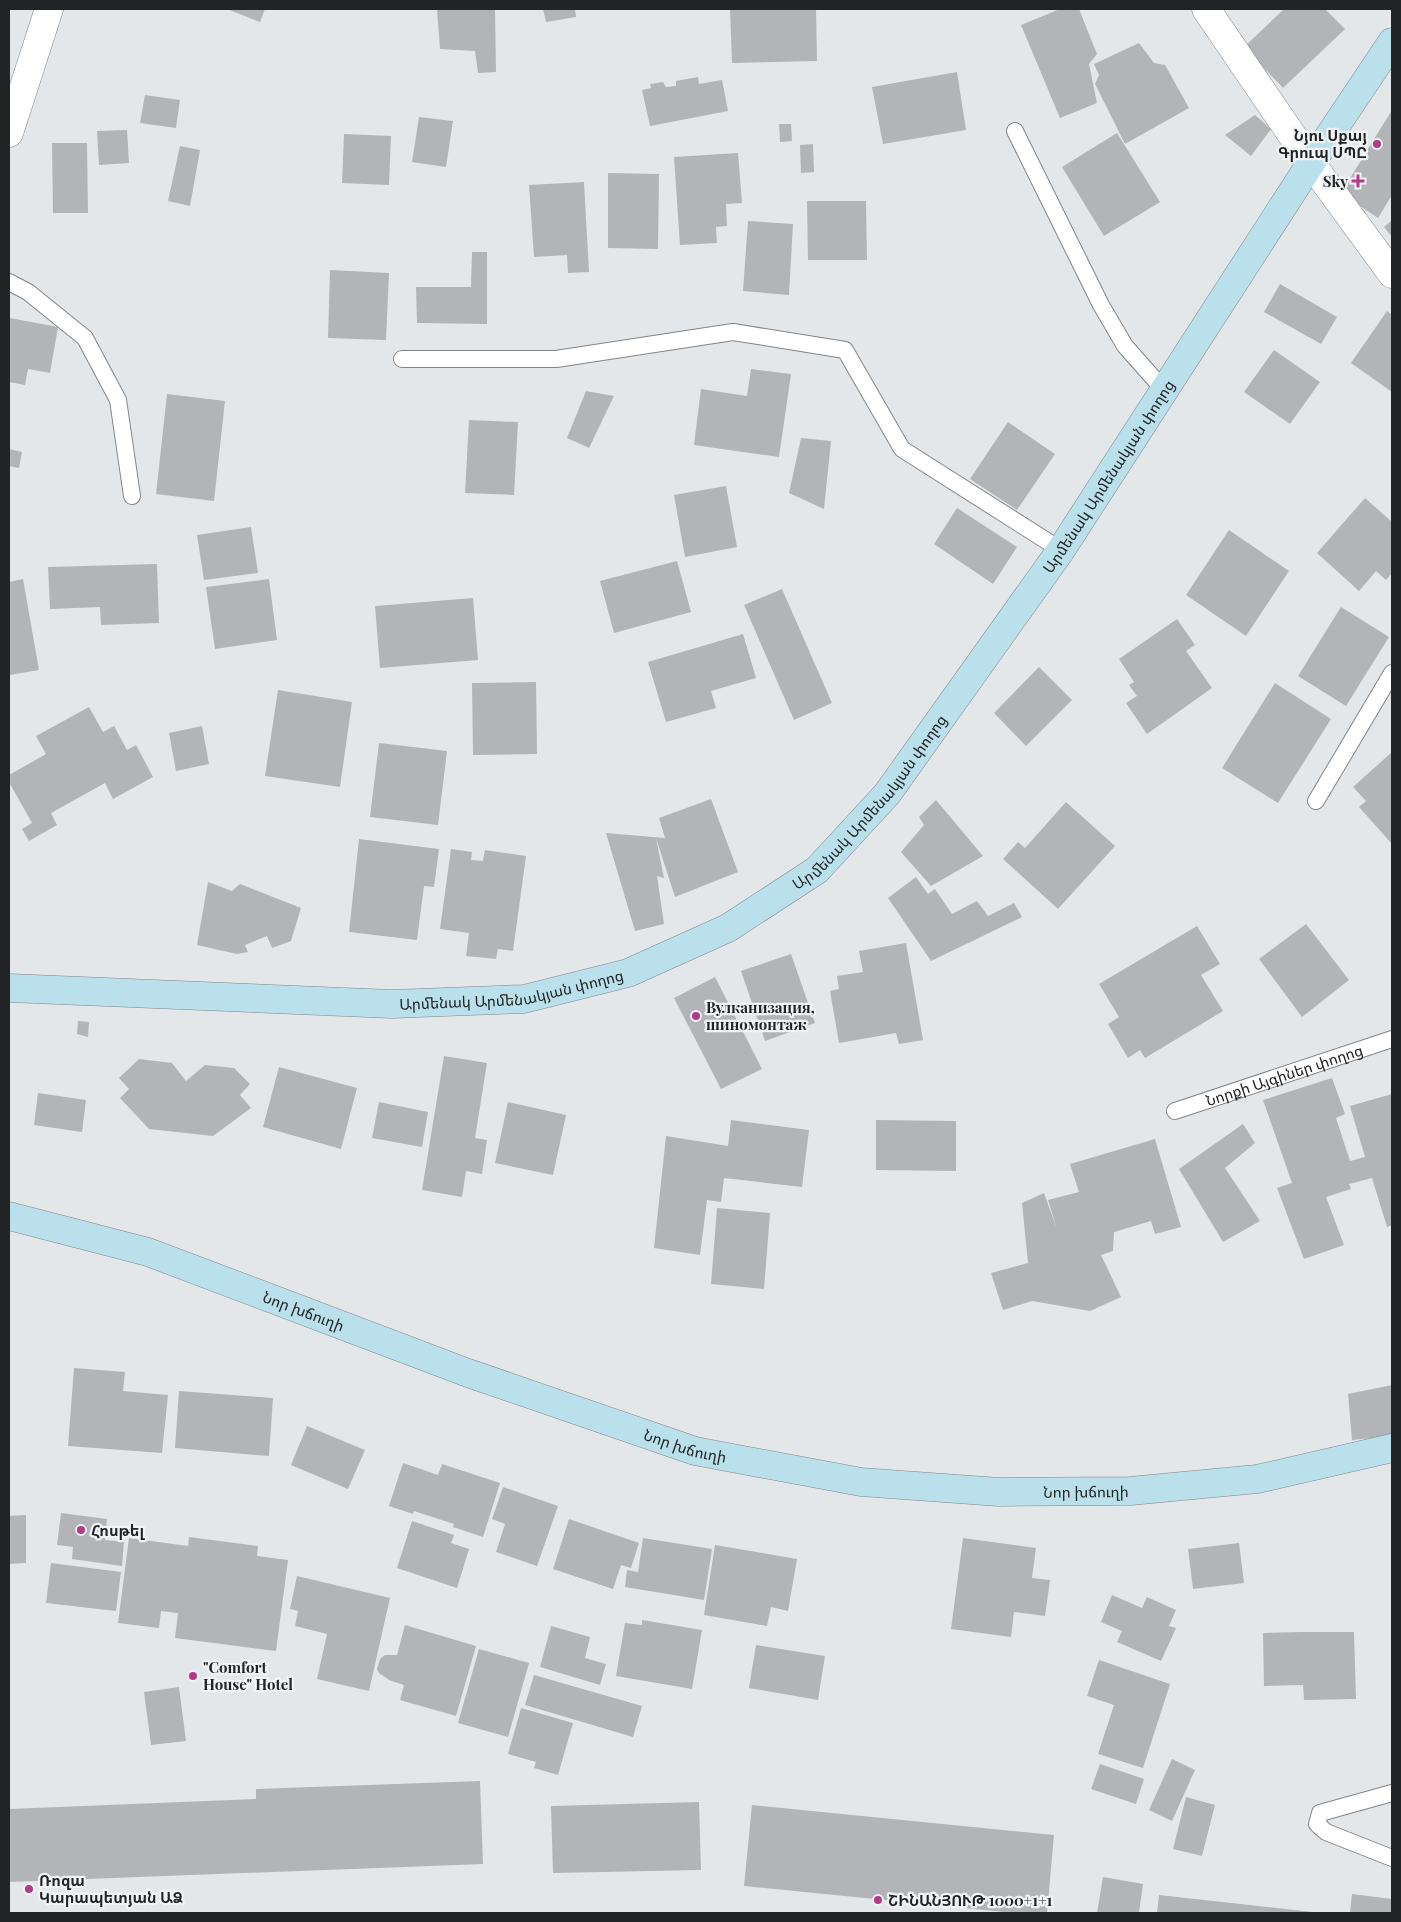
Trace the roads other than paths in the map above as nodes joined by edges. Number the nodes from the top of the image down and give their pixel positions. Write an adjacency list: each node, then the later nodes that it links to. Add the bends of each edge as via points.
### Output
1 (48, 9): 5 (street)
2 (1206, 9): 6 (street)
3 (1392, 42): 6 (main road, Արմենակ Արմենակյան փողոց)
4 (1015, 131): 10 (lane, via 1101,305 1125,346)
5 (9, 133)
6 (1311, 163): 7 (street); 10 (main road, Արմենակ Արմենակյան փողոց)
7 (1392, 274)
8 (9, 282): 11 (lane, via 28,292 85,338 118,400)
9 (402, 359): 12 (lane, via 556,359 733,332 845,350 902,449)
10 (1164, 390): 12 (main road, Արմենակ Արմենակյան փողոց)
11 (132, 496)
12 (1061, 550): 15 (main road, Արմենակ Արմենակյան փողոց, via 887,794 817,870 728,928 628,973 524,999 392,1004)
13 (1392, 673): 14 (lane)
14 (1316, 801)
15 (9, 988)
16 (1392, 1039): 17 (lane, Նորքի Այգիներ փողոց)
17 (1175, 1111)
18 (9, 1216): 19 (main road, Նոր խճուղի, via 148,1252 468,1372 695,1450 861,1482 999,1492 1130,1491 1257,1479)
19 (1392, 1448)
20 (1392, 1792): 21 (lane, via 1320,1813 1317,1824 1326,1832)
21 (1392, 1858)

